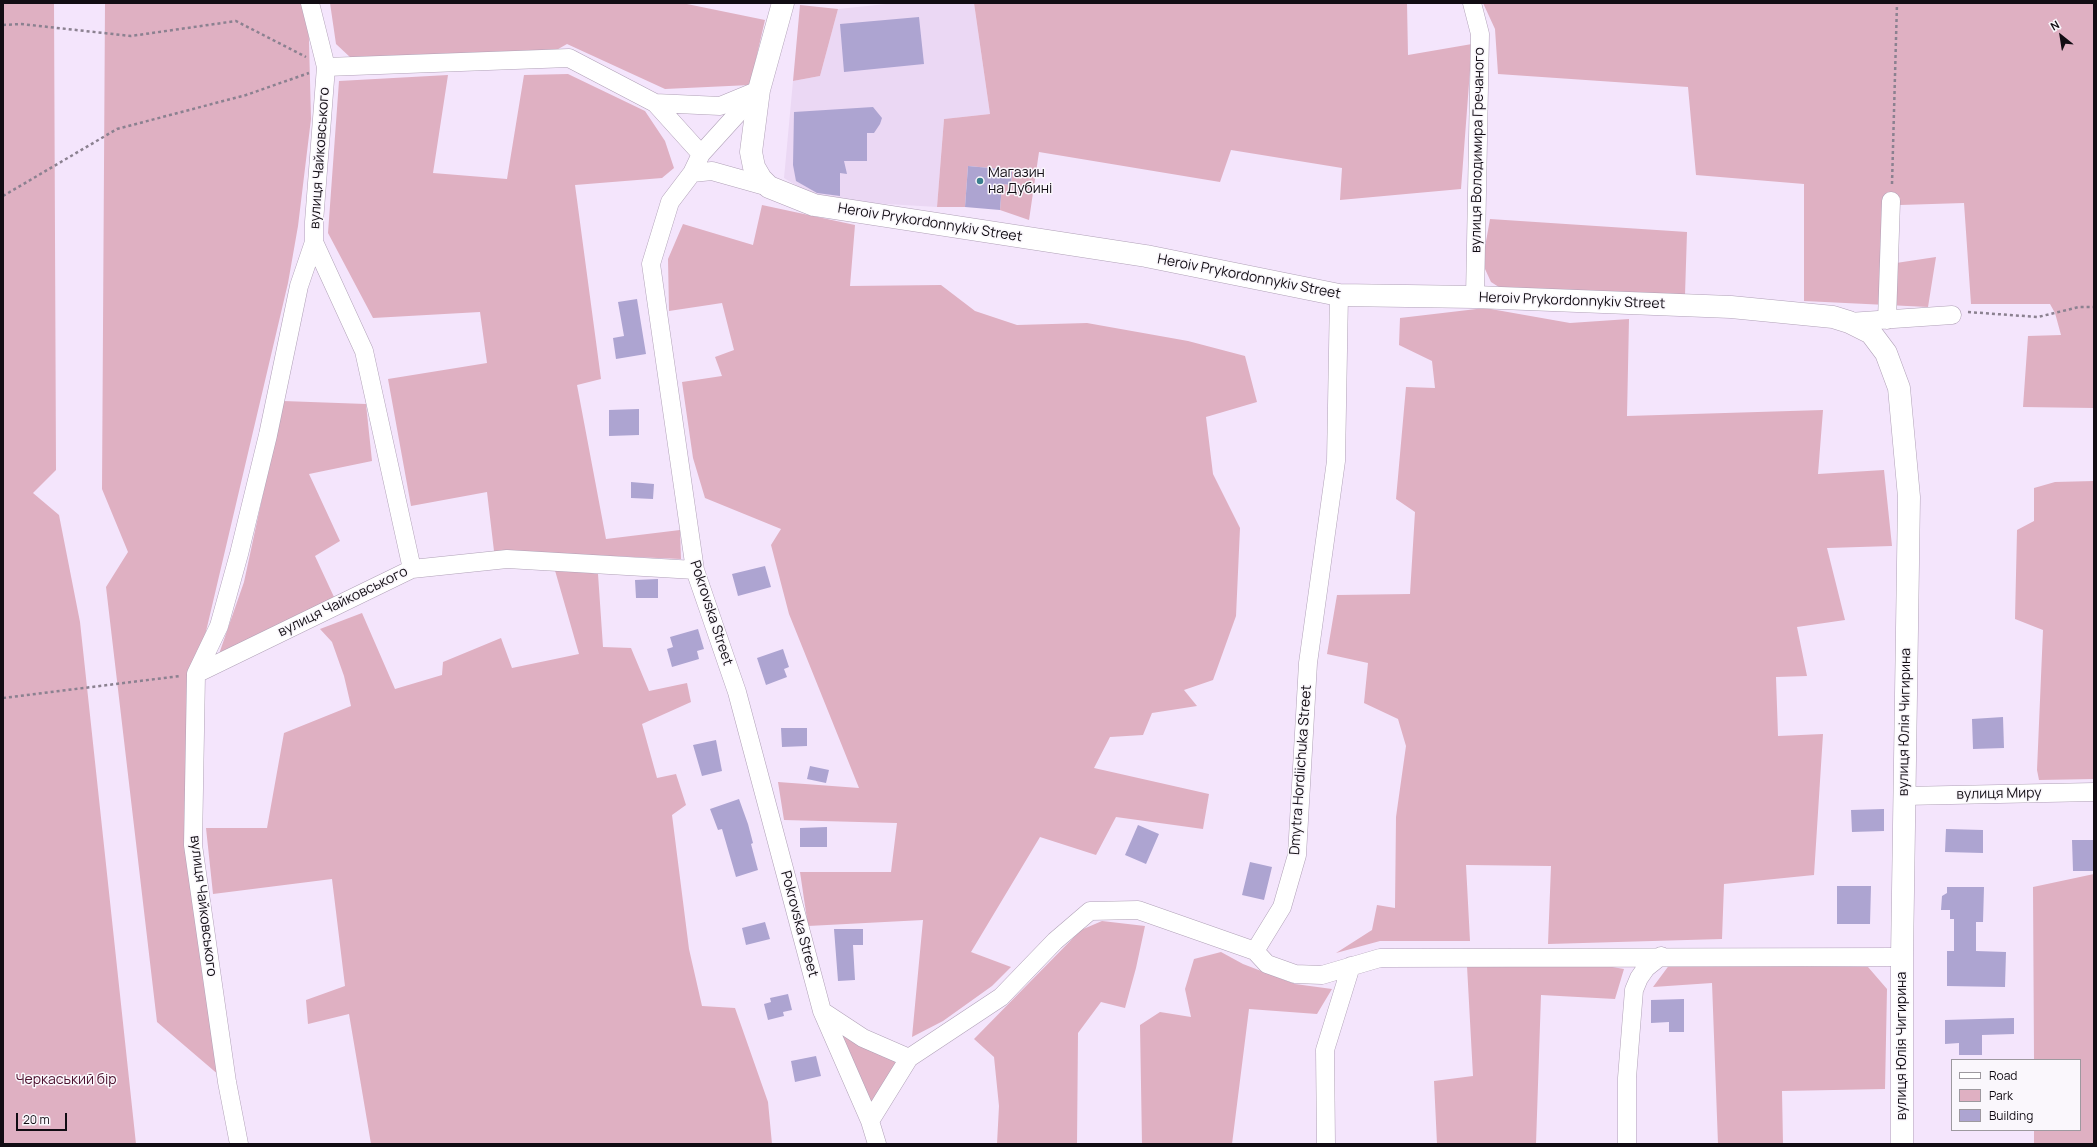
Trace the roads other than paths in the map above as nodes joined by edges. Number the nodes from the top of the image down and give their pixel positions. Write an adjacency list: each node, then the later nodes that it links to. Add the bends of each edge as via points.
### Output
1 (310, 3): 4 (street, вулиця Чайковського)
2 (783, 3): 5 (street, Pokrovska Street)
3 (1472, 3): 13 (street, вулиця Володимира Гречаного, via 1480,34)
4 (326, 67): 6 (street, via 569,58); 11 (street, вулиця Чайковського)
5 (759, 90): 6 (street, via 720,106); 7 (street, Pokrovska Street); 9 (street, Heroiv Prykordonnykiv Street, via 751,152 754,167)
6 (656, 103): 7 (street)
7 (701, 154): 8 (street, Pokrovska Street)
8 (692, 172): 9 (street, via 712,171); 18 (street, Pokrovska Street, via 670,202 651,264)
9 (769, 187): 12 (street, Heroiv Prykordonnykiv Street, via 814,205 1146,256)
10 (1891, 201): 15 (street)
11 (314, 242): 17 (street, вулиця Чайковського, via 364,351); 19 (street, via 299,286 240,554 219,626)
12 (1339, 295): 13 (street, Heroiv Prykordonnykiv Street); 22 (street, Dmytra Hordiichuka Street, via 1336,461 1308,663 1297,855 1282,907)
13 (1475, 297): 16 (street, Heroiv Prykordonnykiv Street, via 1731,307 1833,317)
14 (1952, 315): 15 (street, Heroiv Prykordonnykiv Street)
15 (1887, 320): 16 (street, Heroiv Prykordonnykiv Street)
16 (1849, 322): 21 (street, вулиця Юлія Чигирина, via 1871,333 1879,342 1886,353 1899,388 1909,497)
17 (412, 569): 18 (street, via 507,559); 19 (street, вулиця Чайковського)
18 (695, 570): 26 (street, Pokrovska Street, via 737,692)
19 (196, 674): 29 (street, вулиця Чайковського, via 193,845 228,1082)
20 (2094, 792): 21 (street, вулиця Миру)
21 (1904, 796): 24 (street, вулиця Юлія Чигирина)
22 (1255, 951): 25 (street, via 1267,964 1295,974 1322,975); 27 (street, via 1138,910 1090,911 1055,941 1001,997)
23 (1661, 956): 24 (street); 25 (street, via 1380,958); 32 (street, via 1646,968 1634,990 1627,1078)
24 (1902, 957): 33 (street, вулиця Юлія Чигирина)
25 (1351, 966): 31 (street, via 1325,1050)
26 (822, 1011): 27 (street, via 863,1038); 28 (street, Pokrovska Street)
27 (909, 1058): 28 (street)
28 (870, 1121): 30 (street, Pokrovska Street)
29 (240, 1144)
30 (877, 1144)
31 (1326, 1144)
32 (1627, 1144)
33 (1902, 1144)

